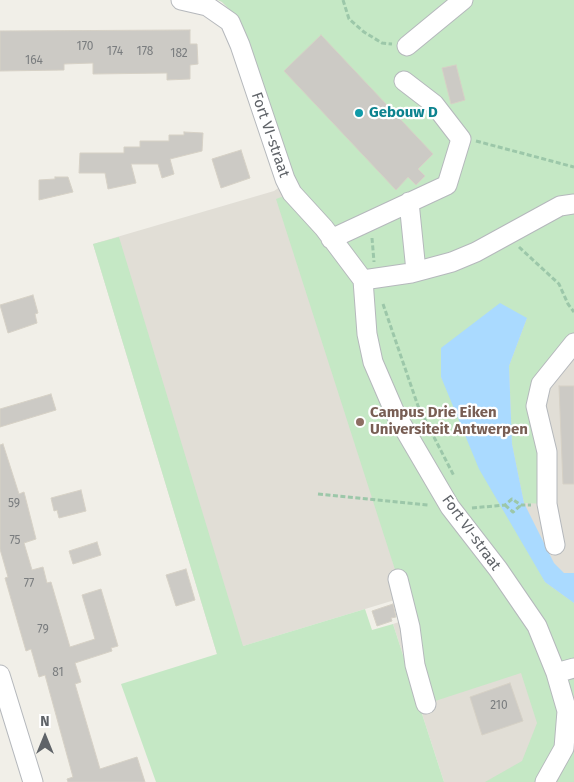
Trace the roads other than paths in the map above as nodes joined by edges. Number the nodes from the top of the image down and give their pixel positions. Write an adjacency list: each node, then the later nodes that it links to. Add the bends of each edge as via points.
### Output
1 (181, 0): 7 (street, Fort VI-straat, via 207,6 230,22 285,179 292,193)
2 (463, 0): 3 (street)
3 (407, 46)
4 (404, 81): 5 (street, via 434,104 461,139 448,185)
5 (410, 202): 7 (street); 8 (street)
6 (574, 204): 8 (street, via 560,206 476,252)
7 (331, 239): 9 (street, Fort VI-straat)
8 (416, 271): 9 (street)
9 (369, 279): 13 (street, Fort VI-straat, via 367,334 373,362 395,413 450,507 498,569)
10 (574, 343): 11 (street, via 541,384 536,406 547,452 547,504)
11 (554, 545)
12 (398, 579): 15 (street)
13 (565, 670): 17 (street, Fort VI-straat, via 564,748)
14 (0, 675): 16 (street)
15 (426, 704)
16 (33, 782)
17 (546, 782)

